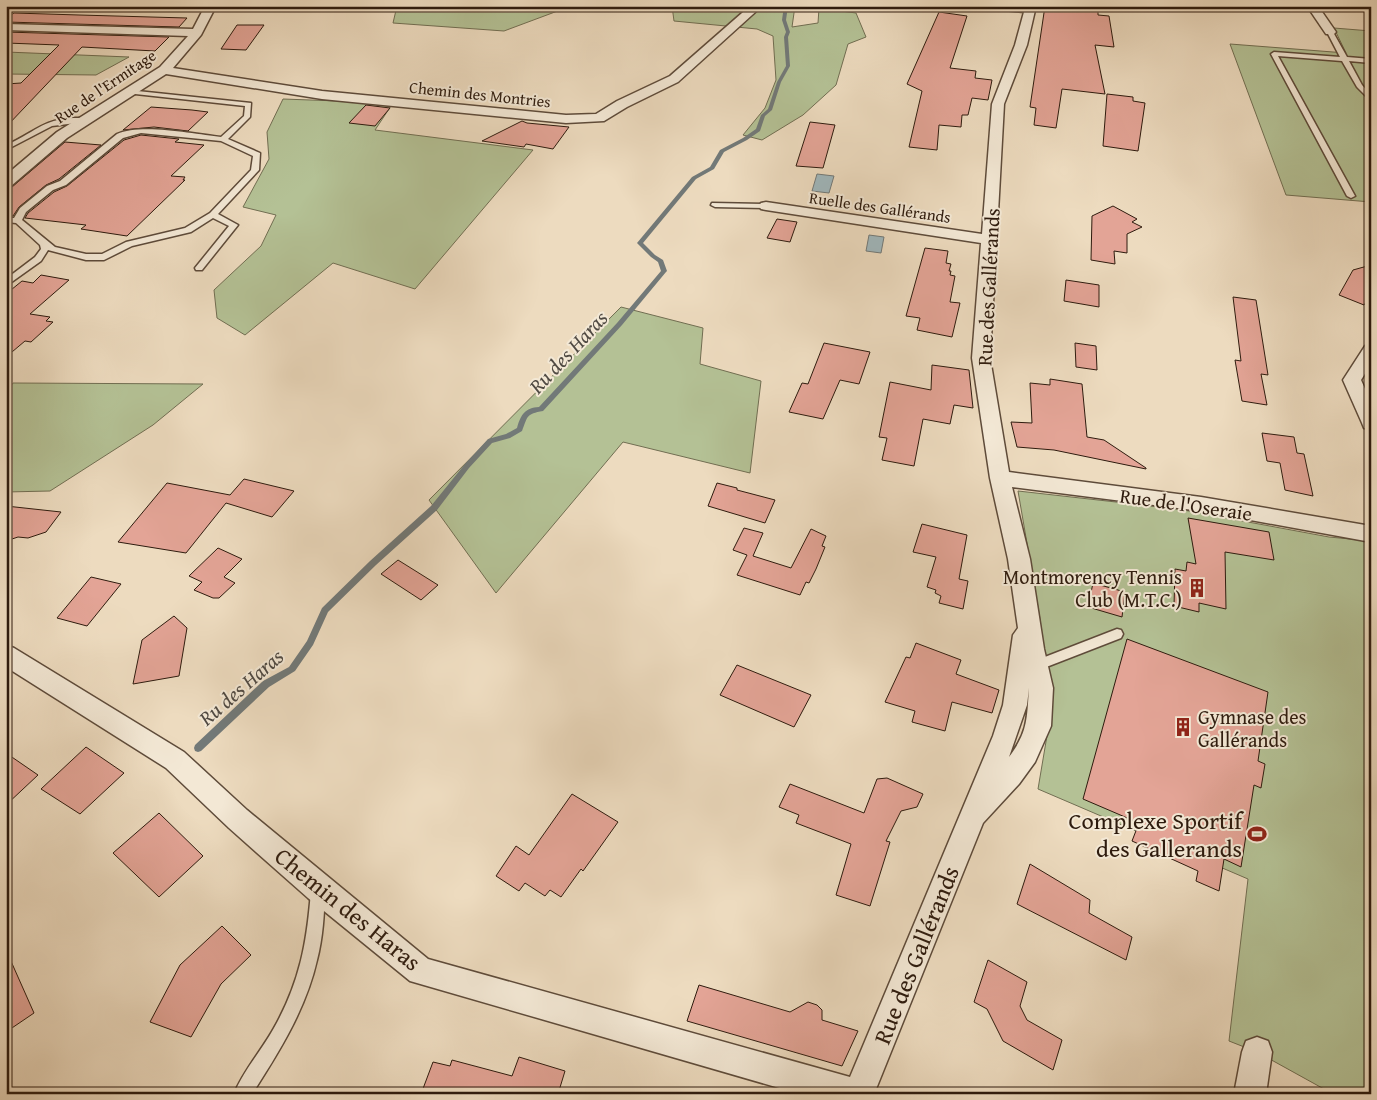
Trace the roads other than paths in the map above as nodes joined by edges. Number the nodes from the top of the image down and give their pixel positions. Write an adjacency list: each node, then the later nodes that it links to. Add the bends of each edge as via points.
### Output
1 (211, 6): 8 (street, Rue de l'Ermitage)
2 (757, 6): 11 (street, Chemin des Montries, via 674,79 599,118 566,119 322,96)
3 (994, 6): 5 (street)
4 (1312, 6): 7 (street)
5 (1030, 8): 24 (street, Rue des Gallérands, via 1021,45 998,104)
6 (6, 28): 8 (street)
7 (1330, 32): 9 (lane)
8 (198, 33): 11 (street, Rue de l'Ermitage)
9 (1345, 59): 10 (lane); 13 (lane, via 1359,86); 18 (lane, via 1274,54)
10 (1371, 61)
11 (164, 70): 12 (street, Rue de l'Ermitage)
12 (128, 92): 14 (street, Rue de l'Ermitage); 15 (lane, via 249,104 247,117)
13 (1371, 99)
14 (84, 120): 16 (lane, via 45,125); 17 (street, Rue de l'Ermitage)
15 (223, 139): 21 (lane, via 257,155 255,170); 23 (lane, via 141,131 126,133 23,210)
16 (6, 148)
17 (6, 183)
18 (1351, 196)
19 (715, 205): 20 (lane)
20 (766, 206): 24 (street, Ruelle des Gallérands)
21 (213, 215): 25 (lane, via 188,230 129,244 104,257 86,257); 26 (lane, via 234,225)
22 (6, 220): 23 (lane)
23 (18, 221): 25 (lane)
24 (989, 240): 30 (street, Rue des Gallérands, via 981,358)
25 (44, 245): 27 (lane, via 38,259)
26 (199, 268)
27 (6, 283)
28 (1371, 350): 29 (street, via 1352,380)
29 (1371, 423)
30 (1000, 478): 31 (street, Rue de l'Oseraie, via 1201,504); 32 (street, Rue des Gallérands, via 1019,559)
31 (1371, 534)
32 (1028, 619): 35 (street, Rue des Gallérands); 36 (street, Rue des Gallérands, via 1015,705)
33 (1117, 634): 35 (lane)
34 (6, 655): 37 (street, Chemin des Haras, via 175,760)
35 (1036, 666): 36 (street, Rue des Gallérands, via 1041,688 1038,726 1026,754 1010,776)
36 (973, 815): 40 (street, Rue des Gallérands)
37 (318, 888): 39 (lane, via 314,936 307,968 273,1047); 40 (street, Chemin des Haras, via 420,971)
38 (1257, 1052): 41 (street)
39 (242, 1094)
40 (857, 1094)
41 (1250, 1094)

